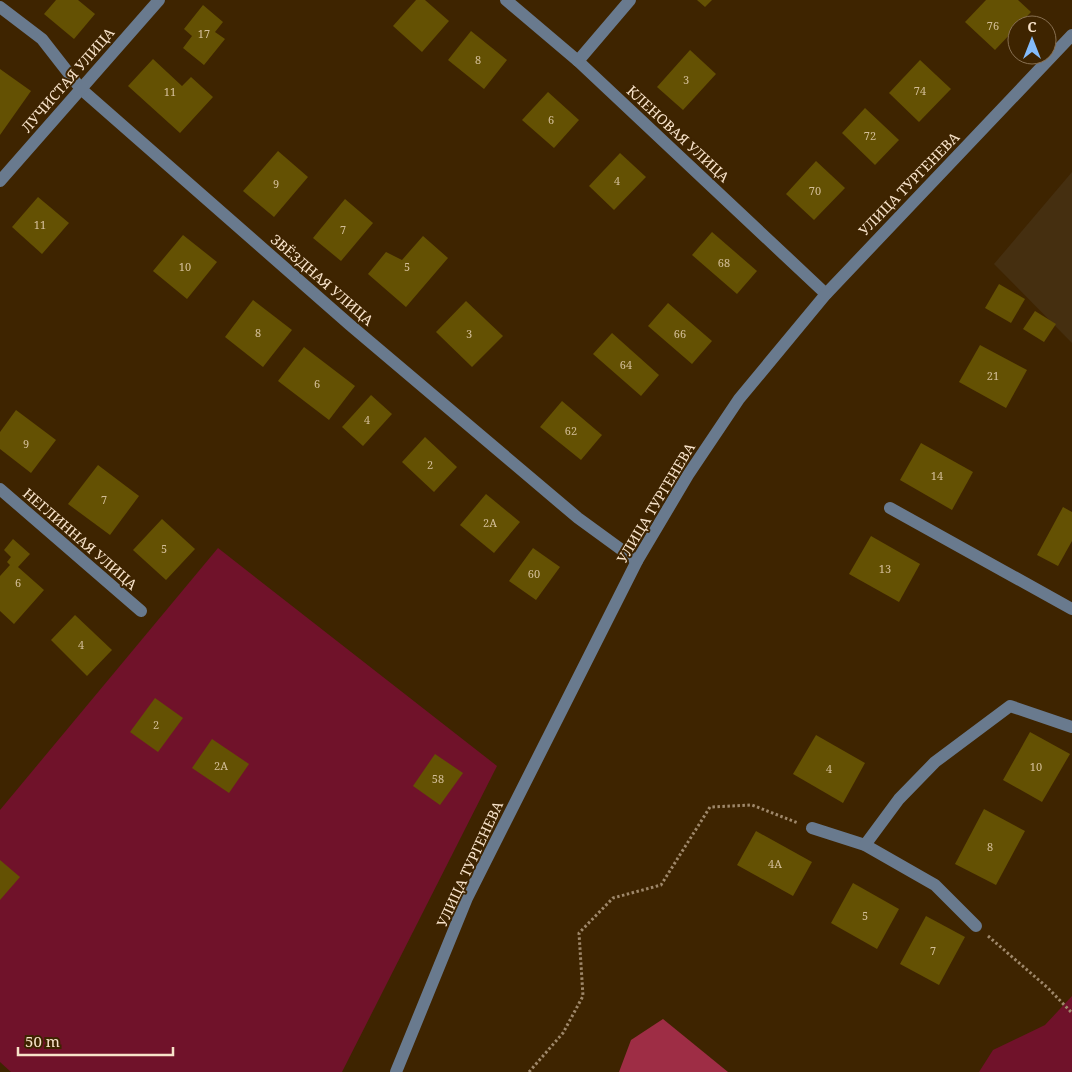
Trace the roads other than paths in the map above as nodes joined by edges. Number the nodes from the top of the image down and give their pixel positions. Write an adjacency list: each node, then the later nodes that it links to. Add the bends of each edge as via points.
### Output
1 (159, 0): 7 (street, ЛУЧИСТАЯ УЛИЦА)
2 (506, 0): 6 (street, КЛЕНОВАЯ УЛИЦА)
3 (630, 0): 6 (street)
4 (0, 7): 7 (street, ЗВЁЗДНАЯ УЛИЦА, via 42,39)
5 (1072, 35): 9 (street, УЛИЦА ТУРГЕНЕВА)
6 (578, 61): 9 (street, КЛЕНОВАЯ УЛИЦА)
7 (81, 89): 8 (street, ЛУЧИСТАЯ УЛИЦА); 12 (street, ЗВЁЗДНАЯ УЛИЦА, via 350,326 578,518)
8 (0, 180)
9 (826, 294): 12 (street, УЛИЦА ТУРГЕНЕВА, via 740,398 688,475)
10 (0, 489): 14 (street, НЕГЛИННАЯ УЛИЦА)
11 (890, 508): 13 (street)
12 (637, 561): 19 (street, УЛИЦА ТУРГЕНЕВА, via 467,898)
13 (1072, 609)
14 (141, 611)
15 (1072, 727): 17 (street, via 1010,706 935,762 899,799)
16 (812, 828): 17 (street)
17 (865, 845): 18 (street, via 935,885)
18 (976, 926)
19 (396, 1072)

